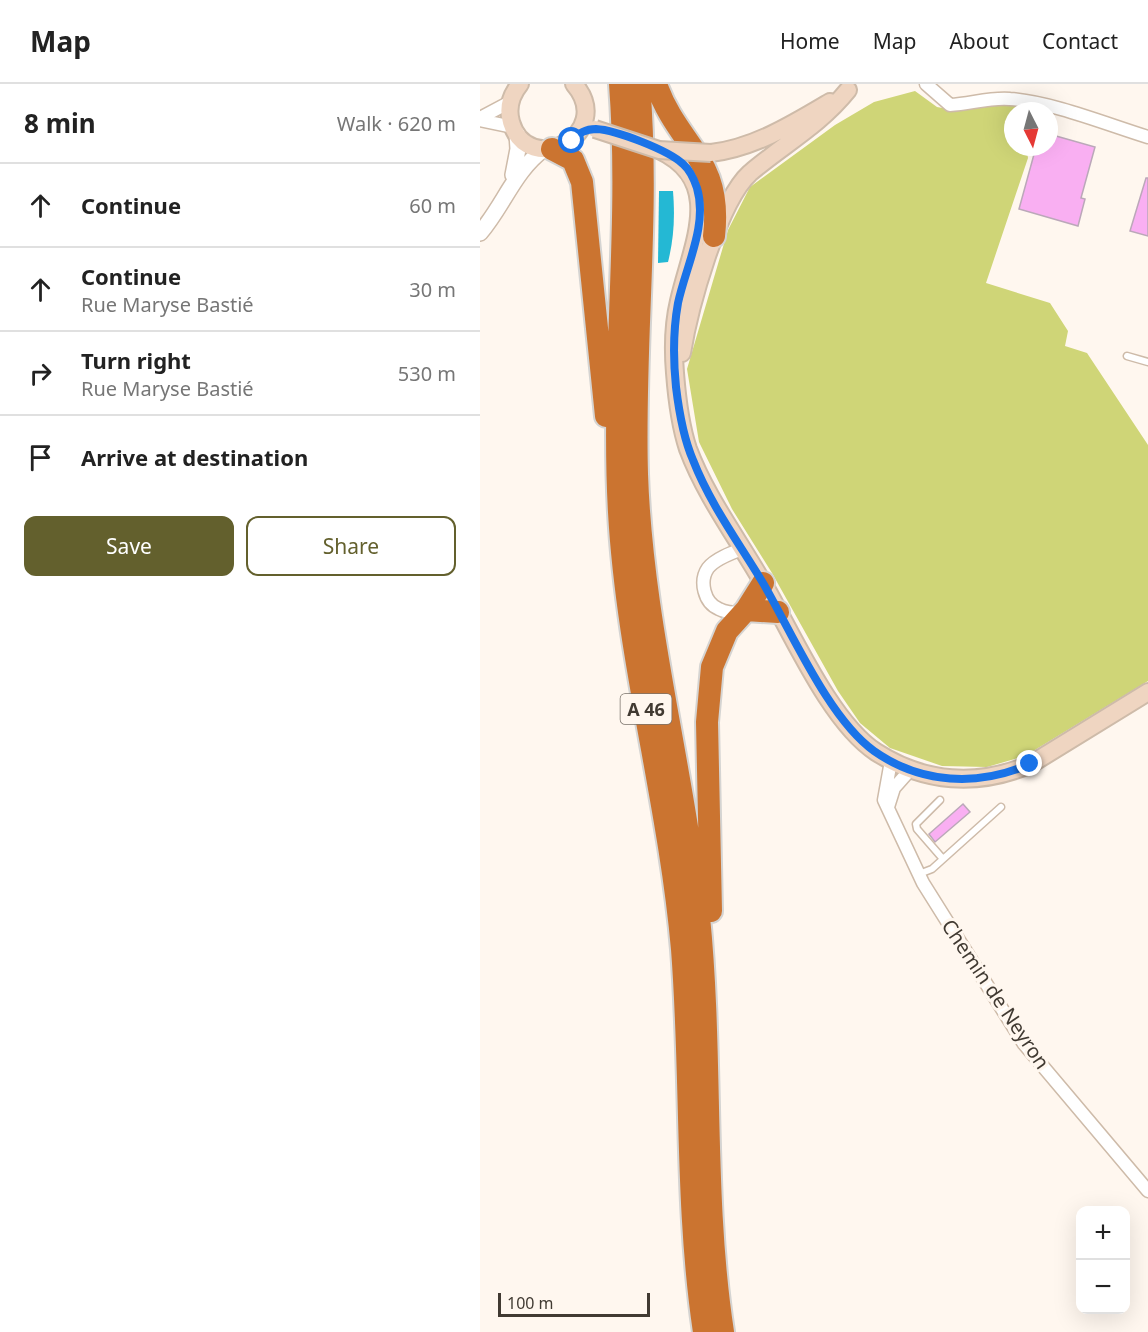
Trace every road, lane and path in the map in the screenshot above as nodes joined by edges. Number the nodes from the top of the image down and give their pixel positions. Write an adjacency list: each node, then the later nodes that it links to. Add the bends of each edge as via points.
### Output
1 (574, 84): 10 (main road, via 583,97)
2 (620, 84): 20 (highway, A 46, via 624,178 617,409)
3 (639, 84): 33 (highway, A 46, via 643,180 636,433 639,512 657,661 695,884)
4 (656, 84): 16 (highway, via 669,112 708,172 716,207)
5 (926, 84): 11 (street, via 950,105 1007,98 1029,101)
6 (851, 87): 13 (main road, bridge, via 768,136 740,147 711,153); 16 (main road, via 811,129 749,174)
7 (512, 92): 8 (street); 9 (main road)
8 (480, 119): 9 (street)
9 (515, 131): 12 (main road, via 529,144); 14 (street, via 516,168)
10 (587, 131): 12 (main road); 13 (main road, bridge)
11 (1148, 137)
12 (548, 149): 14 (street, via 527,162); 20 (highway, via 573,160 582,182 600,378)
13 (659, 150): 19 (main road, via 684,165 696,187 700,218 678,303 673,344)
14 (510, 187): 15 (street)
15 (480, 233)
16 (714, 236): 19 (main road, via 687,329)
17 (1127, 356): 18 (lane)
18 (1148, 362)
19 (676, 387): 21 (main road, via 693,462)
20 (619, 513): 35 (highway, A 46, via 632,628 663,806 682,948 692,1215)
21 (742, 549): 22 (main road); 23 (street, via 709,567 704,589 708,600 718,609)
22 (763, 583): 23 (highway); 24 (main road)
23 (744, 612): 24 (highway); 33 (highway, via 717,649 708,703 714,1041)
24 (778, 612): 26 (main road, via 854,733)
25 (1148, 692): 27 (main road, via 1051,753 1014,771 963,780)
26 (891, 761): 27 (main road); 30 (street, Chemin de Neyron, via 884,800)
27 (910, 770): 30 (street, via 894,788)
28 (940, 800): 31 (lane, via 916,824 916,829)
29 (1001, 807): 31 (lane)
30 (887, 811): 32 (street, Chemin de Neyron)
31 (943, 859): 32 (lane)
32 (921, 879): 34 (street, Chemin de Neyron, via 1024,1044)
33 (706, 1055): 36 (highway, A 46, via 709,1181)
34 (1148, 1191)
35 (704, 1332)
36 (723, 1332)

